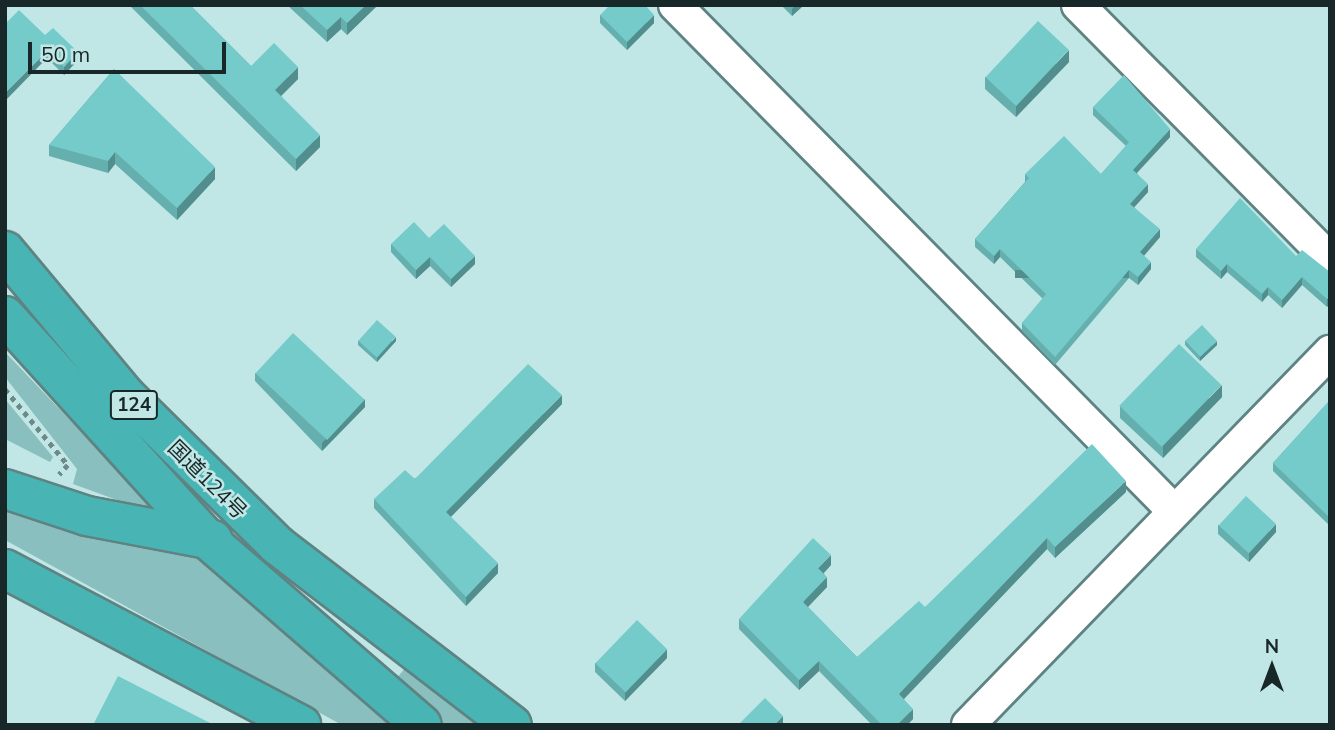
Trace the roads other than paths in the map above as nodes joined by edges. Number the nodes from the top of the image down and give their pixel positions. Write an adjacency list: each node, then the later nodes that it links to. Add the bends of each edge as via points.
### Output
1 (675, 5): 8 (street)
2 (1078, 5): 4 (street)
3 (5, 251): 10 (highway, 国道124号 / 124, via 125,395)
4 (1330, 260)
5 (5, 316): 9 (highway, 国道124号 / 124)
6 (1330, 352): 8 (street)
7 (5, 489): 9 (highway, 国道124号, via 87,516)
8 (1174, 511): 15 (street)
9 (207, 539): 10 (highway, 国道124号); 13 (highway, 国道124号 / 124)
10 (277, 545): 14 (highway, 国道124号 / 124)
11 (5, 569): 12 (highway)
12 (301, 725)
13 (422, 725)
14 (512, 725)
15 (968, 725)

